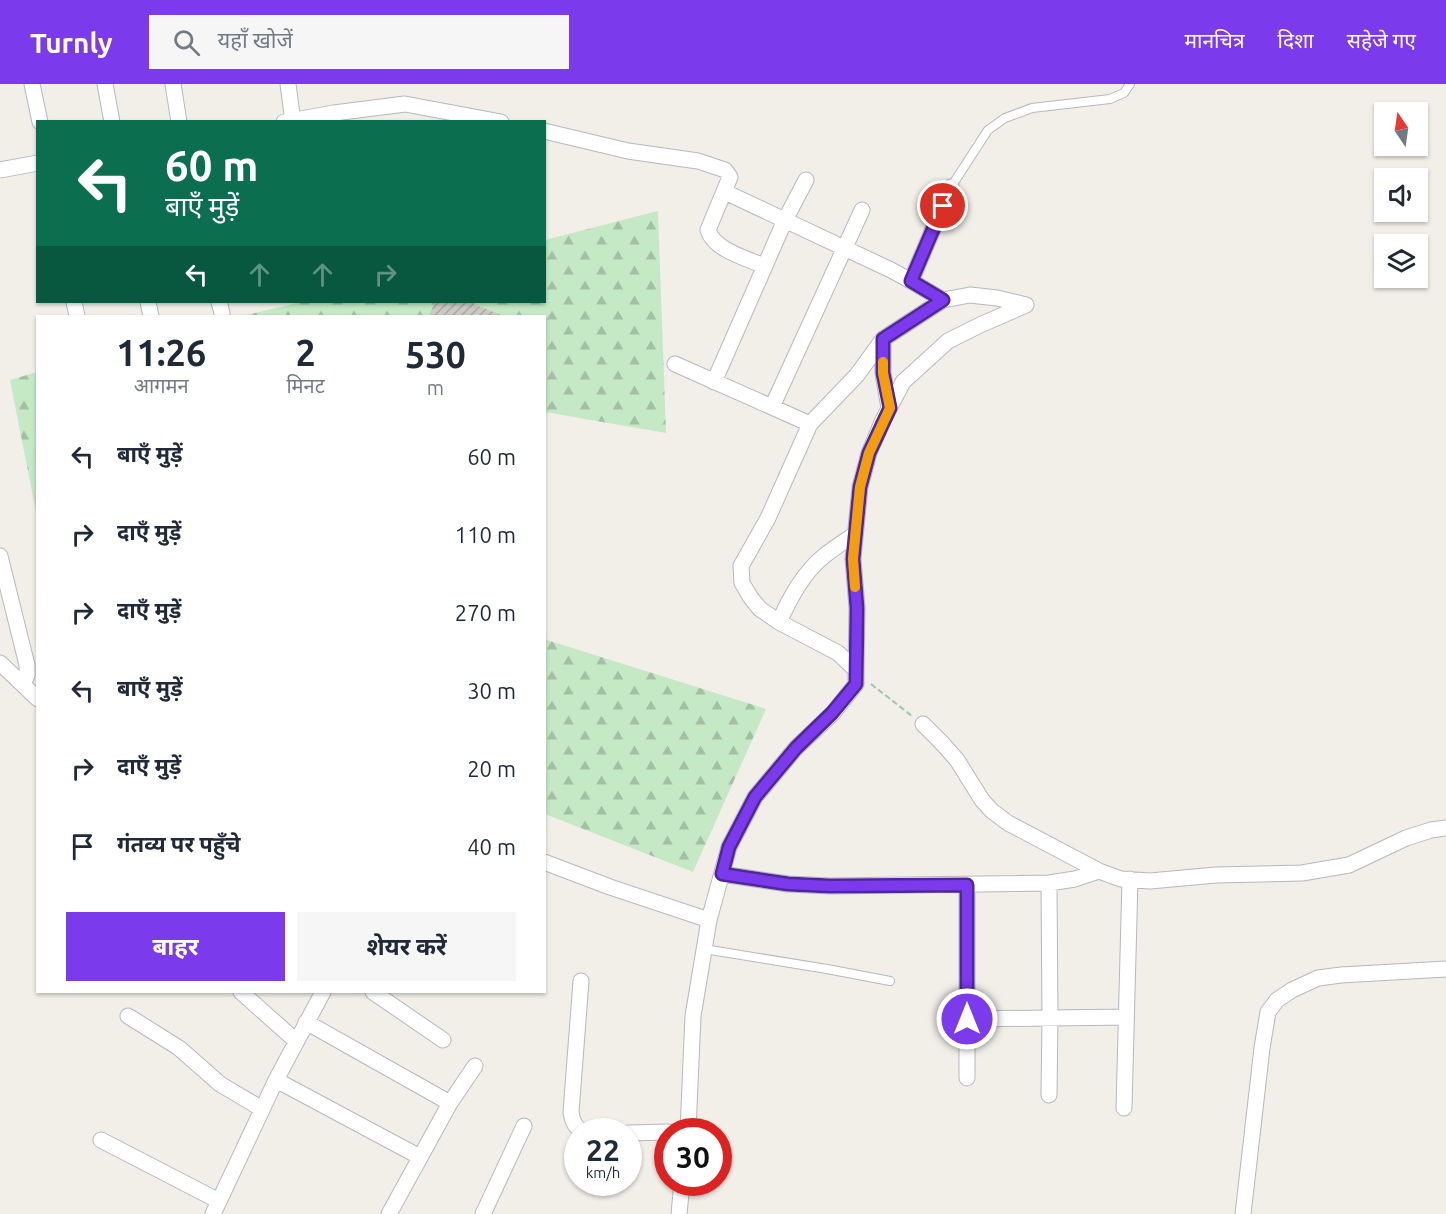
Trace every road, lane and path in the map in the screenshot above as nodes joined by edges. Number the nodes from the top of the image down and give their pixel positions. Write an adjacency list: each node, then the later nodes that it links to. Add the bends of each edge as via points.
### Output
1 (32, 84): 6 (street)
2 (105, 84): 7 (street)
3 (173, 84): 8 (street)
4 (288, 84): 9 (street)
5 (1130, 84): 16 (lane, via 1124,93 1110,99 1032,108 1005,118 988,130)
6 (40, 120)
7 (112, 120)
8 (179, 120)
9 (289, 120)
10 (295, 120): 11 (street, via 405,104)
11 (490, 120)
12 (546, 131): 17 (street, via 715,166 730,177)
13 (36, 163): 14 (street)
14 (0, 170)
15 (806, 180): 19 (street)
16 (951, 187): 22 (street)
17 (725, 192): 19 (street); 21 (street, via 708,230 710,236 717,245)
18 (862, 210): 20 (street)
19 (785, 220): 20 (street); 21 (street)
20 (846, 248): 22 (street); 27 (street)
21 (764, 266): 26 (street)
22 (911, 281): 23 (street)
23 (943, 300): 24 (street); 28 (street, via 970,295 1026,305 948,341 903,382)
24 (883, 339): 28 (street, via 883,373); 29 (street, via 857,375)
25 (675, 364): 26 (street)
26 (714, 382): 27 (street)
27 (772, 407): 29 (street)
28 (890, 408): 30 (street, via 869,453 860,487)
29 (810, 424): 32 (street, via 768,518 741,566 742,583 751,598)
30 (855, 534): 32 (street, via 823,557 800,583); 34 (street)
31 (0, 556): 35 (street, via 27,665)
32 (779, 622): 34 (street, via 838,653)
33 (0, 663): 35 (street)
34 (856, 670): 37 (path); 41 (street, via 856,684 755,797 729,847)
35 (23, 685): 36 (street)
36 (36, 697)
37 (923, 724): 40 (street, via 957,760 992,811)
38 (1446, 828): 42 (street, via 1406,838 1349,865 1302,873)
39 (546, 863): 45 (street)
40 (1100, 871): 42 (street); 43 (street)
41 (722, 874): 44 (street, via 830,886); 45 (street)
42 (1130, 879): 54 (street)
43 (1049, 883): 44 (street); 55 (street)
44 (967, 885): 56 (street)
45 (709, 920): 46 (street)
46 (704, 949): 49 (lane); 68 (street, via 693,1016)
47 (1446, 969): 77 (street, via 1318,978 1276,1000 1268,1012 1262,1048)
48 (581, 981): 67 (street)
49 (890, 981)
50 (242, 993): 59 (street)
51 (322, 993): 57 (street)
52 (374, 993): 58 (street)
53 (128, 1016): 66 (street, via 179,1048 220,1084)
54 (1126, 1017): 55 (street); 65 (street)
55 (1050, 1018): 56 (street); 63 (street)
56 (967, 1019): 61 (street)
57 (306, 1022): 59 (street); 64 (street)
58 (443, 1040)
59 (296, 1041): 62 (street)
60 (475, 1066): 64 (street)
61 (967, 1078)
62 (276, 1080): 66 (street); 71 (street)
63 (1049, 1095)
64 (450, 1103): 71 (street)
65 (1124, 1108)
66 (262, 1109): 73 (street)
67 (572, 1118)
68 (689, 1118)
69 (524, 1126): 75 (street)
70 (101, 1140): 73 (street)
71 (420, 1157): 74 (street)
72 (681, 1196): 76 (street)
73 (216, 1208)
74 (389, 1214)
75 (483, 1214)
76 (679, 1214)
77 (1243, 1214)

